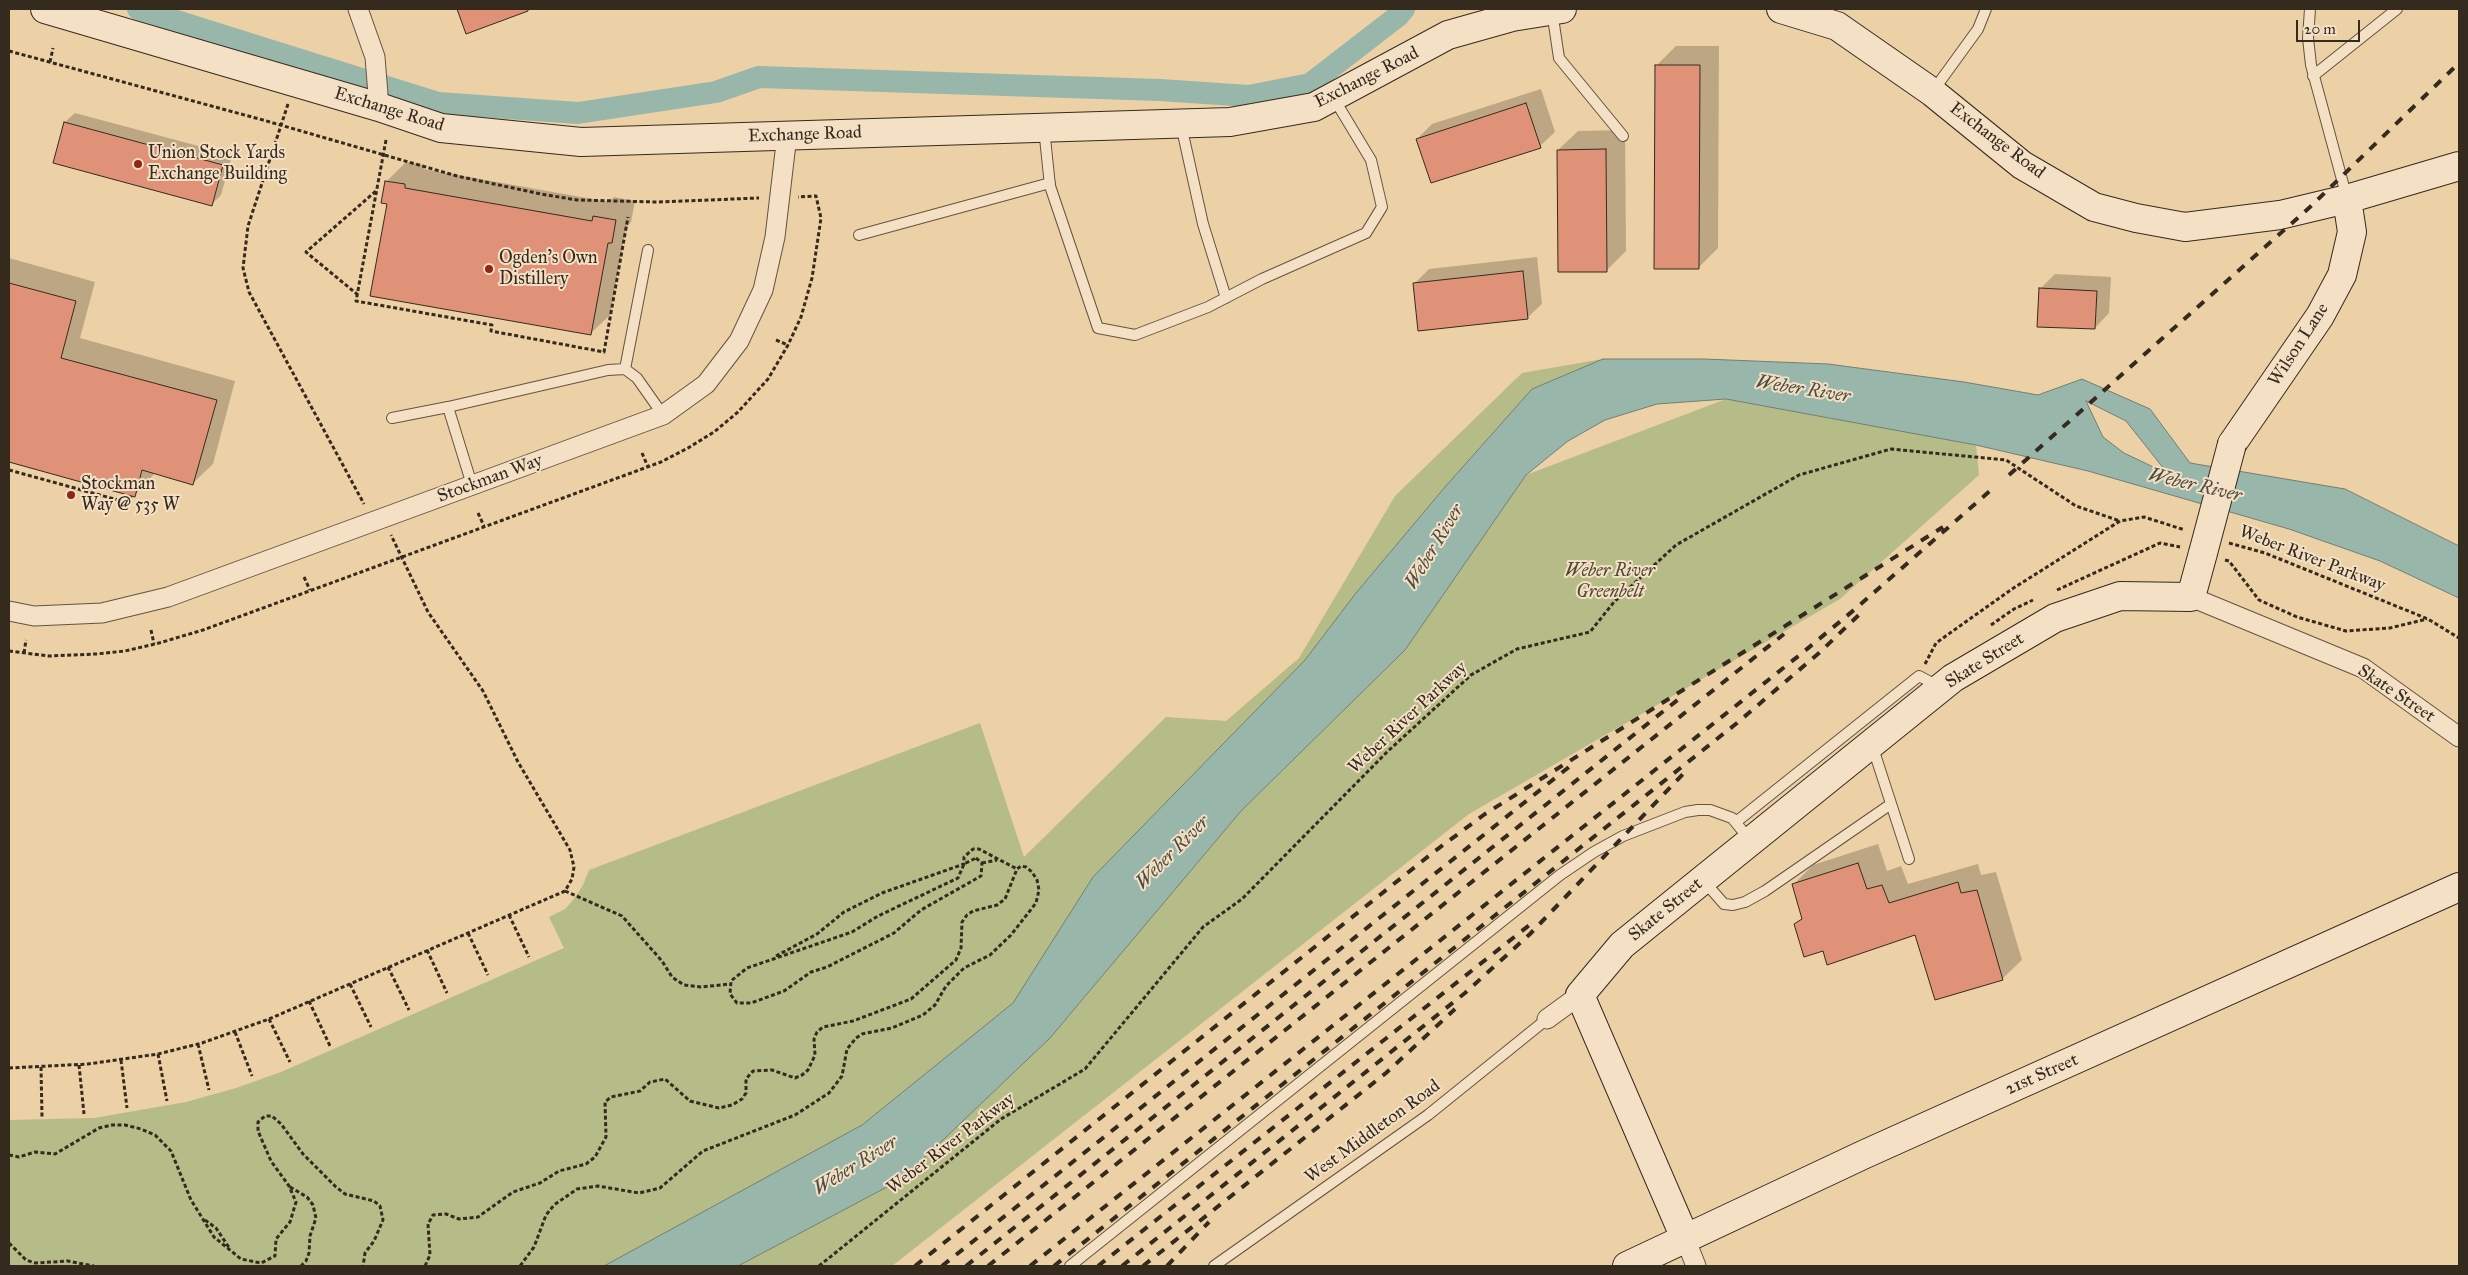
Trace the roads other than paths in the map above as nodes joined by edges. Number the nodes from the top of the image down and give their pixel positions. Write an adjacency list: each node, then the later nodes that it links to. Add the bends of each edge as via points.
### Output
1 (45, 9): 11 (street, Exchange Road)
2 (358, 9): 11 (street, via 375,57)
3 (1557, 9): 10 (street, Exchange Road, via 1512,17 1448,35); 15 (lane, via 1559,58)
4 (1781, 9): 9 (street, Exchange Road, via 1837,26)
5 (1986, 9): 9 (lane, via 1978,29)
6 (2310, 9): 8 (lane, via 2308,38)
7 (2398, 9): 8 (lane)
8 (2313, 76): 18 (lane)
9 (1932, 92): 18 (street, Exchange Road, via 2022,165 2094,207 2136,218 2185,227 2280,215)
10 (1333, 97): 12 (street, Exchange Road, via 1314,107 1230,122); 21 (lane, via 1371,160 1382,207 1366,233)
11 (379, 107): 14 (street, Exchange Road, via 441,128 581,142)
12 (1181, 123): 13 (street, Exchange Road); 21 (lane, via 1203,224)
13 (1044, 128): 14 (street, Exchange Road); 17 (lane)
14 (787, 136): 24 (street, Stockman Way, via 775,237 763,290 739,341 706,384)
15 (1623, 136)
16 (2459, 166): 18 (street)
17 (1050, 183): 19 (lane); 21 (lane, via 1098,328 1135,335)
18 (2347, 199): 27 (street, Wilson Lane, bridge, via 2352,232 2342,275 2320,316 2232,444)
19 (859, 235)
20 (648, 250): 22 (lane)
21 (1226, 298)
22 (624, 369): 23 (lane); 24 (lane, via 637,378)
23 (448, 407): 25 (lane); 26 (lane)
24 (663, 415): 26 (street, Stockman Way)
25 (392, 418)
26 (472, 485): 28 (street, Stockman Way, via 168,597 102,612 34,616)
27 (2191, 597): 29 (street, Skate Street, via 2120,596 2055,618); 30 (street, Skate Street, via 2363,668)
28 (9, 611)
29 (1930, 681): 31 (street, Skate Street); 33 (lane)
30 (2459, 737)
31 (1872, 744): 32 (lane); 33 (street, Skate Street)
32 (1891, 804): 34 (lane); 35 (lane, via 1745,902 1724,904)
33 (1743, 832): 35 (street, Skate Street); 40 (lane, via 1721,813 1710,810 1685,812 1623,836 1576,863)
34 (1909, 860)
35 (1703, 880): 37 (street, Skate Street, via 1622,945)
36 (2459, 887): 39 (street, 21st Street)
37 (1580, 995): 38 (street, Skate Street); 39 (street)
38 (1547, 1019): 41 (lane, West Middleton Road, via 1428,1115)
39 (1685, 1238): 42 (street, 21st Street); 43 (street)
40 (1070, 1266)
41 (1214, 1266)
42 (1627, 1266)
43 (1696, 1266)

